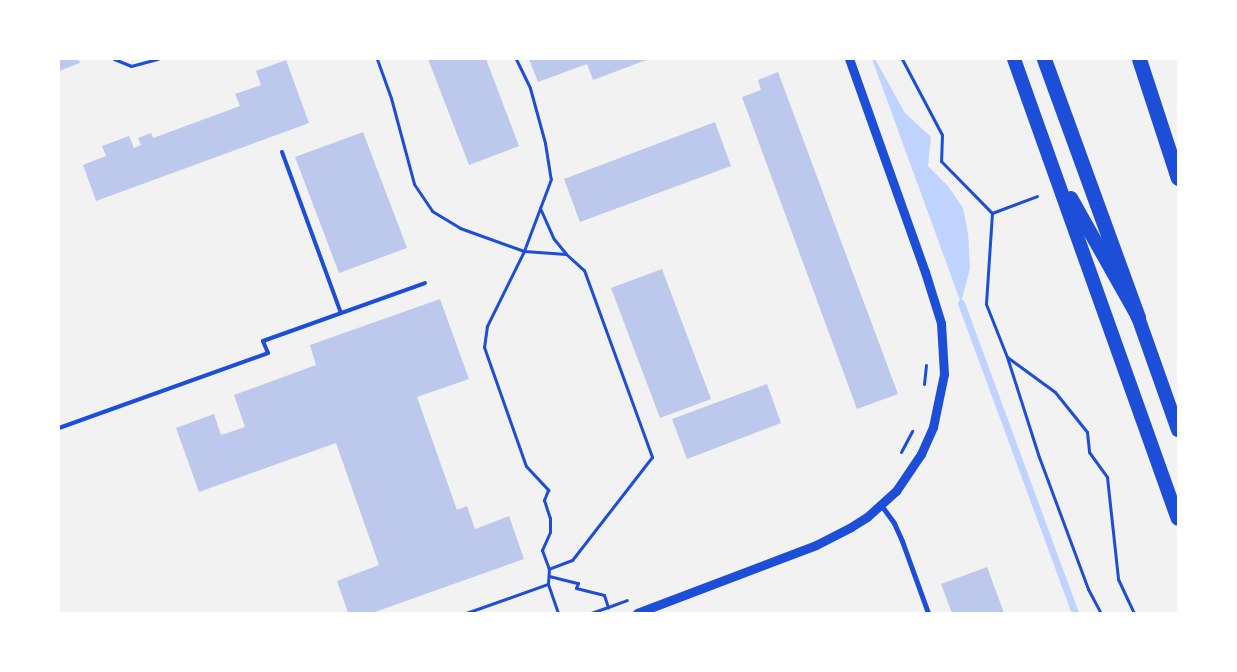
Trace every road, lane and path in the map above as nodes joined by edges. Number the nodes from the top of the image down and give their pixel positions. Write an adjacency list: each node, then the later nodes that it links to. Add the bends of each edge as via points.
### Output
1 (114, 59): 2 (path, via 131,66)
2 (158, 59)
3 (377, 59): 16 (path, via 414,184 432,211 460,228)
4 (516, 59): 14 (path, via 530,88 551,179)
5 (849, 59): 28 (street, via 925,272 944,348 942,392 933,427 910,472)
6 (902, 59): 15 (path, via 942,135 941,161)
7 (1014, 59): 11 (highway)
8 (1044, 59): 20 (highway)
9 (1139, 62): 12 (highway)
10 (282, 152): 19 (lane)
11 (1052, 163): 20 (highway); 29 (highway)
12 (1178, 178)
13 (1037, 196): 15 (path)
14 (540, 208): 16 (path); 17 (path, via 554,239)
15 (992, 213): 21 (path, via 986,304)
16 (524, 251): 17 (path); 30 (path, via 487,326 484,347 526,466 548,490 544,500 550,518 550,532 542,550)
17 (566, 254): 30 (path, via 584,270 652,458 572,560)
18 (425, 283): 19 (lane)
19 (341, 313): 25 (lane, via 263,341 268,353)
20 (1138, 317): 26 (highway)
21 (1007, 357): 40 (path, via 1088,589); 41 (path, via 1055,392 1087,432 1089,452 1107,477 1118,579)
22 (926, 359): 23 (path)
23 (924, 387)
24 (915, 424): 27 (path)
25 (59, 428)
26 (1178, 430)
27 (899, 456)
28 (881, 505): 38 (street, via 851,527 816,545); 39 (street, via 902,541)
29 (1178, 519)
30 (549, 569): 31 (path)
31 (549, 576): 32 (path); 34 (path, via 578,583 576,588 604,594)
32 (548, 584): 35 (path); 36 (path)
33 (636, 597): 34 (path)
34 (608, 607): 37 (path)
35 (466, 613)
36 (558, 613)
37 (591, 613)
38 (637, 613)
39 (928, 613)
40 (1101, 613)
41 (1134, 613)

